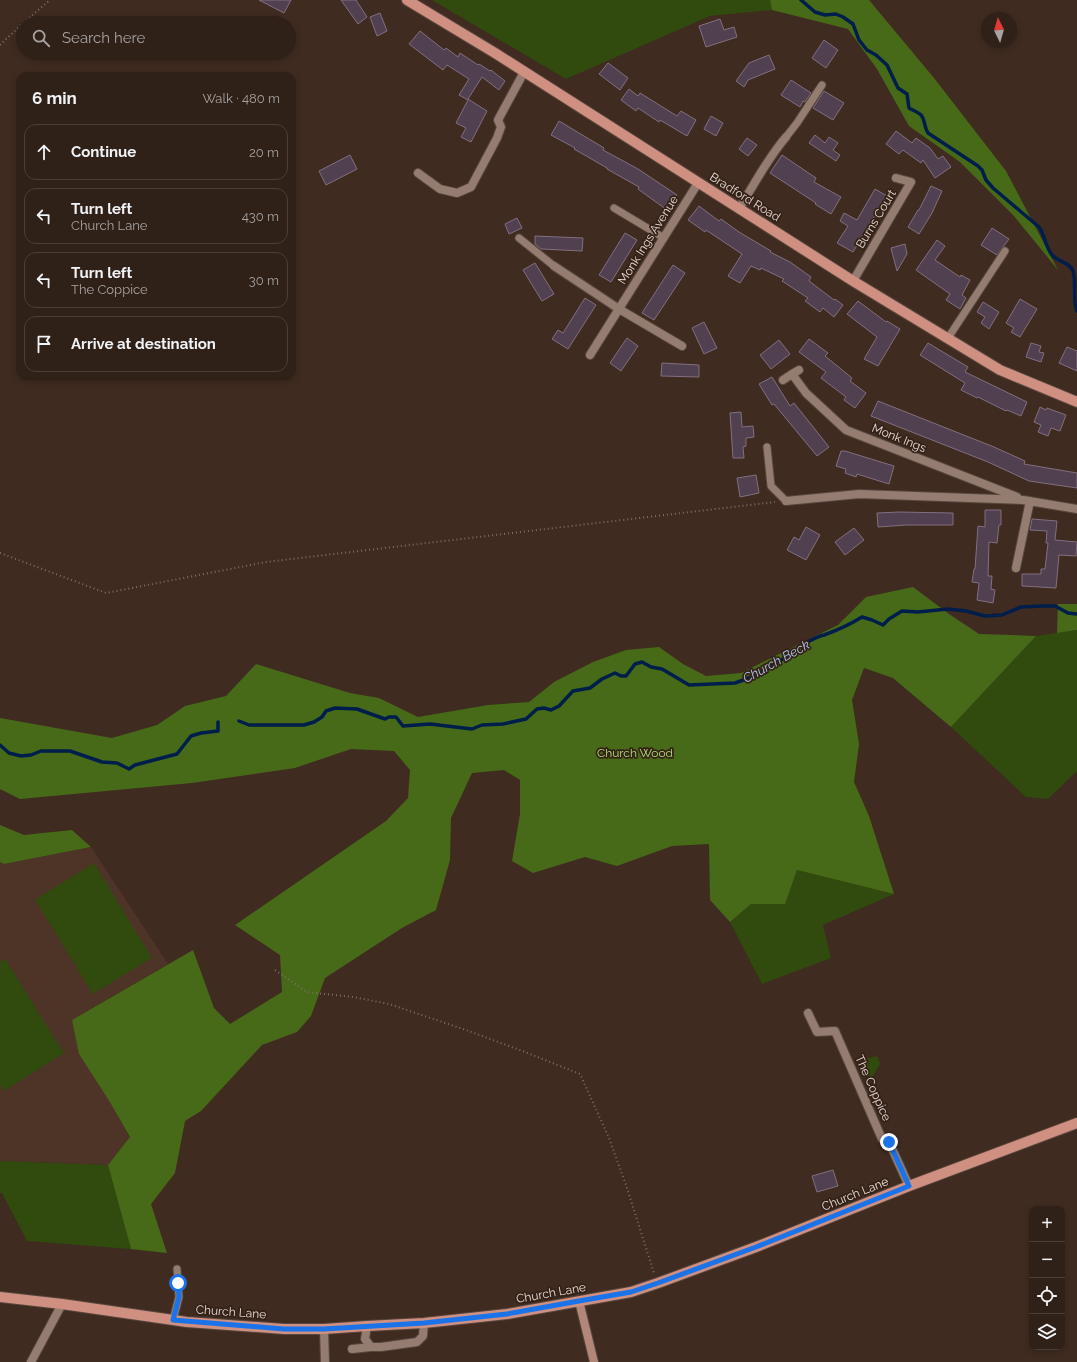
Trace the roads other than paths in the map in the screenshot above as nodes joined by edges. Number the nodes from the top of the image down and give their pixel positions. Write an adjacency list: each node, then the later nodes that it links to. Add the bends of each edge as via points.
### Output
1 (407, 0): 2 (main road, Bradford Road)
2 (524, 72): 5 (street, via 498,120 501,127 497,138 471,187 457,194 440,189); 7 (main road, Bradford Road)
3 (822, 85): 4 (lane)
4 (786, 137): 9 (street, via 775,150)
5 (418, 173)
6 (896, 178): 14 (street, Burns Court, via 911,182)
7 (698, 183): 9 (main road, Bradford Road); 11 (street, Monk Ings Avenue)
8 (614, 208): 11 (lane)
9 (739, 209): 14 (main road, Bradford Road)
10 (519, 238): 13 (lane)
11 (664, 238): 15 (street, Monk Ings Avenue)
12 (1005, 251): 16 (lane)
13 (554, 266): 15 (street)
14 (853, 281): 16 (main road, Bradford Road)
15 (619, 309): 17 (street); 18 (street, Monk Ings Avenue)
16 (948, 338): 20 (main road, Bradford Road, via 1000,370)
17 (682, 346)
18 (590, 355)
19 (783, 380): 22 (street, Monk Ings, via 796,372 806,393 846,430)
20 (1077, 402)
21 (767, 447): 23 (lane, via 771,486)
22 (1027, 500): 23 (street, Monk Ings, via 860,494); 24 (street, Monk Ings); 25 (street)
23 (786, 501)
24 (1077, 510)
25 (1016, 568)
26 (808, 1012): 28 (street, The Coppice, via 817,1032 835,1031 882,1138 889,1142)
27 (1077, 1124): 28 (main road, Church Lane)
28 (909, 1186): 31 (main road, Church Lane, via 658,1283 631,1292)
29 (177, 1269): 33 (lane, via 179,1297)
30 (0, 1297): 32 (main road, Church Lane)
31 (579, 1301): 34 (main road, Church Lane, via 507,1314); 41 (main road)
32 (62, 1304): 33 (main road, Church Lane); 39 (street)
33 (173, 1320): 36 (main road, Church Lane, via 284,1329)
34 (424, 1323): 35 (main road, Church Lane); 37 (street, via 422,1336 417,1342)
35 (368, 1326): 36 (main road, Church Lane); 37 (street, via 365,1339)
36 (324, 1329): 40 (street)
37 (371, 1347): 38 (street)
38 (352, 1349)
39 (31, 1362)
40 (325, 1362)
41 (594, 1362)

